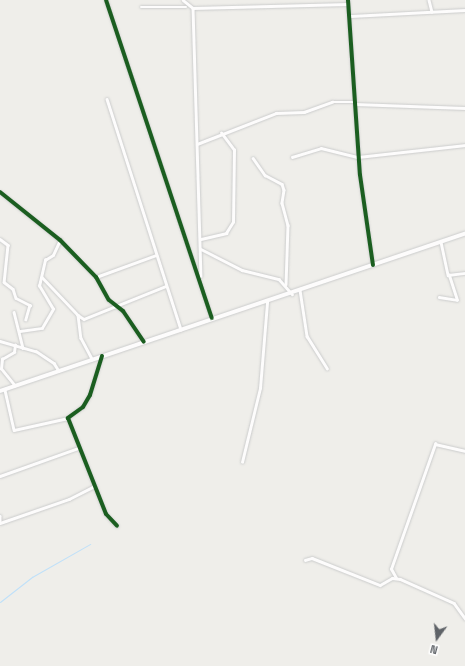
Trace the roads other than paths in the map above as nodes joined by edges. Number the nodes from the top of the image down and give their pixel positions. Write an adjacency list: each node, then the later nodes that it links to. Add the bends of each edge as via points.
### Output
1 (106, 0): 33 (street)
2 (183, 0): 5 (street)
3 (429, 0): 9 (street)
4 (348, 2): 7 (street); 10 (street)
5 (187, 7): 6 (street); 7 (street)
6 (141, 8)
7 (192, 8): 15 (street)
8 (465, 10): 9 (street)
9 (432, 12): 10 (street)
10 (351, 16): 12 (street)
11 (107, 99): 27 (street)
12 (355, 103): 13 (street); 14 (street, via 332,102 304,112 276,113); 18 (street)
13 (465, 108)
14 (221, 133): 15 (street); 23 (street, via 234,150 233,222 226,233)
15 (197, 144): 23 (street)
16 (465, 146): 18 (street)
17 (292, 157): 18 (street, via 321,148)
18 (358, 157): 28 (street)
19 (253, 158): 34 (street, via 265,175 282,184 284,190 282,203 288,225)
20 (0, 192): 24 (street)
21 (465, 234): 25 (main road)
22 (0, 239): 44 (street, via 8,245 4,282 13,289 16,298 30,305)
23 (201, 239): 26 (street)
24 (60, 240): 31 (street, via 53,255 45,260); 32 (street)
25 (441, 242): 28 (main road); 30 (street)
26 (200, 248): 33 (street); 34 (street, via 242,270)
27 (156, 255): 32 (street); 35 (street)
28 (372, 265): 36 (main road)
29 (465, 273): 30 (street)
30 (448, 275): 38 (street, via 458,300)
31 (42, 277): 42 (street); 46 (street, via 39,286 53,310 42,328)
32 (96, 277): 40 (street, via 109,300)
33 (201, 278): 43 (street)
34 (286, 284): 37 (street)
35 (166, 286): 40 (street); 45 (street)
36 (300, 290): 37 (main road); 53 (street, via 307,336)
37 (292, 294): 39 (main road)
38 (439, 297)
39 (267, 302): 43 (main road); 61 (street, via 260,388)
40 (116, 305): 42 (street, via 84,319); 48 (street)
41 (14, 312): 46 (street)
42 (78, 315): 52 (street, via 81,338)
43 (212, 318): 45 (main road)
44 (26, 319)
45 (181, 329): 48 (main road)
46 (20, 331): 50 (street)
47 (0, 341): 49 (street)
48 (144, 342): 51 (main road)
49 (15, 345): 50 (street); 55 (street, via 14,352 2,359 0,369)
50 (23, 348): 54 (street, via 44,356)
51 (102, 356): 52 (main road); 58 (street, via 90,395 83,407)
52 (92, 359): 54 (main road)
53 (327, 368)
54 (58, 371): 55 (main road)
55 (15, 386): 56 (main road)
56 (4, 389): 57 (main road); 58 (street, via 14,430)
57 (0, 390)
58 (68, 418): 59 (street)
59 (78, 448): 62 (street); 63 (street)
60 (465, 451): 68 (street, via 435,444 391,569)
61 (242, 462)
62 (0, 476)
63 (95, 486): 65 (street, via 70,499); 66 (street, via 106,514)
64 (0, 516): 65 (street)
65 (0, 523)
66 (117, 526)
67 (305, 560): 68 (street, via 312,558 380,585)
68 (396, 578): 69 (street, via 454,603)
69 (465, 618)

